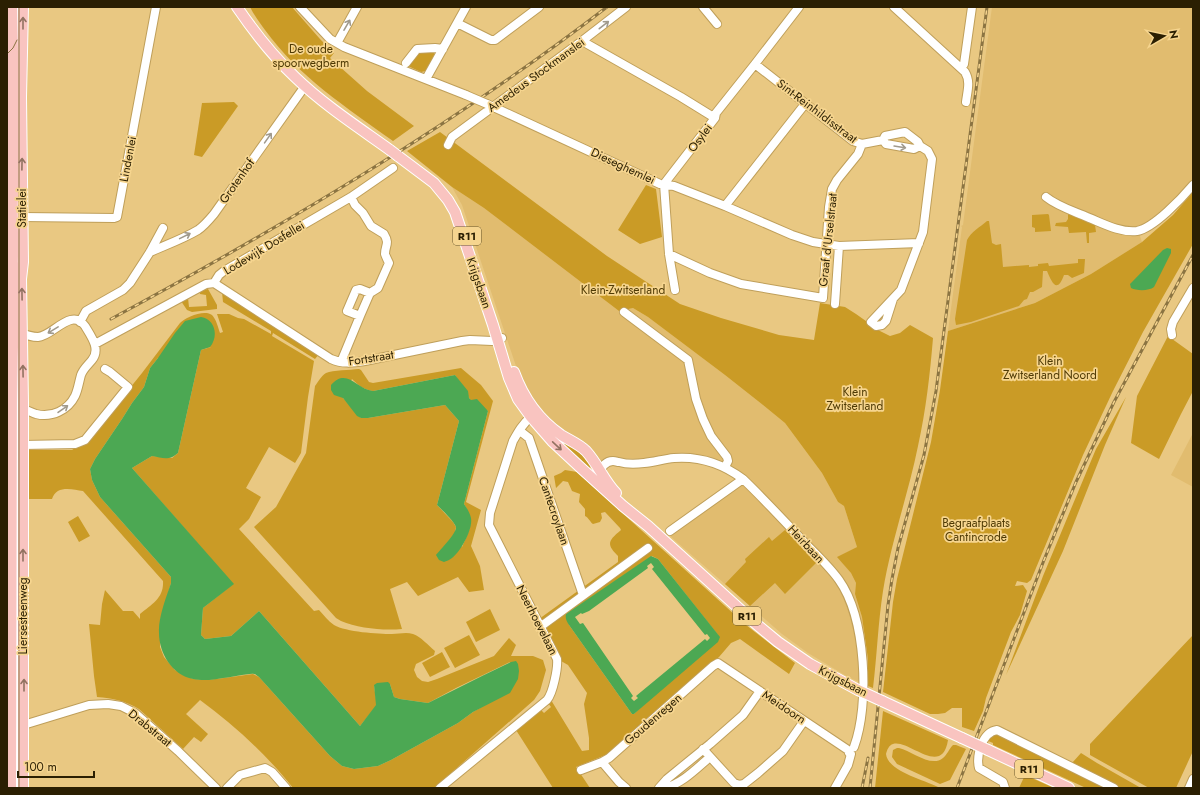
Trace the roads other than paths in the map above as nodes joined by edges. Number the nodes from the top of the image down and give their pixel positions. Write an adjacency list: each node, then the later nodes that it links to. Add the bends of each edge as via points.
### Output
1 (12, 7): 40 (main road, Statielei)
2 (22, 7): 40 (main road, Statielei, one-way to 2)
3 (156, 7): 40 (street, Lindenlei, via 117,217)
4 (237, 7): 24 (main road, Krijgsbaan / R11, via 271,52)
5 (243, 7): 33 (main road, Krijgsbaan / R11, via 299,74)
6 (300, 7): 18 (street, Dieseghemlei)
7 (357, 7): 18 (street, one-way to 7)
8 (466, 7): 15 (street)
9 (539, 7): 15 (street, via 495,40)
10 (626, 7): 17 (street, Amedeus Stockmanslei, one-way to 10)
11 (703, 7): 16 (street)
12 (894, 7): 22 (street)
13 (972, 7): 22 (street, via 964,64)
14 (796, 10): 21 (street, Osylei)
15 (457, 24): 19 (street)
16 (716, 24)
17 (582, 41): 27 (street, Amedeus Stockmanslei); 28 (street)
18 (337, 43): 23 (street, Dieseghemlei)
19 (443, 49): 20 (street, via 417,49); 23 (street)
20 (406, 63)
21 (755, 64): 26 (street, Sint-Reinhildisstraat); 28 (street, Osylei, via 716,113)
22 (961, 68): 25 (street, via 968,80)
23 (426, 79): 27 (street, Dieseghemlei, bridge)
24 (305, 86): 33 (main road, Krijgsbaan / R11); 45 (street, Grotenhof, one-way to 24, via 198,230 209,220)
25 (966, 102)
26 (805, 104): 30 (street, Sint-Reinhildisstraat, via 853,141); 39 (street)
27 (490, 105): 31 (street, Amedeus Stockmanslei, via 452,137); 35 (street, Dieseghemlei)
28 (715, 118): 35 (street, Osylei)
29 (883, 140): 30 (street, Sint-Reinhildisstraat); 32 (street, one-way to 32, via 886,144 914,149); 32 (street, Sint-Reinhildisstraat, via 885,136 905,132)
30 (862, 144): 43 (street, Graaf d'Urselstraat, via 858,154 832,189)
31 (448, 145)
32 (920, 146): 42 (street, via 932,159 923,232)
33 (396, 152): 59 (main road, Krijgsbaan / R11, via 430,174 455,204)
34 (393, 168): 38 (street, Lodewijk Dosfellei)
35 (664, 184): 39 (street, Dieseghemlei); 46 (street)
36 (1193, 185): 37 (street, via 1164,214 1136,231 1114,227)
37 (1046, 197)
38 (351, 198): 47 (street, Lodewijk Dosfellei, via 224,271); 50 (street, via 371,226 384,234 387,241 386,255 389,263 378,288)
39 (724, 206): 43 (street, Dieseghemlei, via 792,235)
40 (14, 216): 56 (main road, Statielei); 57 (main road, Statielei, one-way to 40)
41 (163, 228): 45 (street)
42 (919, 243): 44 (street, Dieseghemlei); 51 (street, via 901,290)
43 (826, 244): 44 (street, Dieseghemlei); 46 (street, Graaf d'Urselstraat, via 823,298 742,284)
44 (839, 246): 52 (street, Graaf d'Urselstraat)
45 (150, 252): 55 (street, via 123,290 85,312)
46 (669, 254): 49 (street)
47 (214, 283): 60 (street, Lodewijk Dosfellei, via 206,284); 61 (street, Fortstraat, via 331,359)
48 (1193, 288): 58 (street, via 1173,322)
49 (675, 290)
50 (370, 293): 54 (street); 54 (street, via 356,290 347,311)
51 (893, 298)
52 (835, 304)
53 (624, 312): 70 (street, via 688,360 699,411 711,436 727,457)
54 (360, 316): 61 (street)
55 (80, 322): 57 (street, one-way to 57, via 70,320 38,337); 60 (street)
56 (9, 329): 57 (street); 63 (main road, Statielei)
57 (22, 333): 64 (main road, Statielei, one-way to 57)
58 (1172, 335)
59 (499, 339): 61 (street, Fortstraat, via 462,341 365,361); 66 (main road, Krijgsbaan / R11, via 518,399); 71 (main road, Krijgsbaan / R11, via 532,407 555,430 581,447)
60 (95, 344): 65 (street, one-way to 60, via 59,412 70,403 76,395 82,372 94,357)
61 (341, 362)
62 (105, 369): 69 (street, via 128,387 85,440 75,444)
63 (9, 403): 64 (street); 77 (main road, Liersesteenweg)
64 (23, 408): 65 (street); 67 (main road, Liersesteenweg)
65 (36, 414): 67 (street, via 28,419)
66 (531, 417): 68 (street, Neerhoevelaan, via 523,423); 72 (main road, Krijgsbaan / R11, one-way to 72, via 552,441)
67 (23, 429): 69 (main road, Liersesteenweg)
68 (520, 431): 79 (street, Cantecroylaan, via 529,438); 81 (street, Neerhoevelaan, via 511,448 488,525)
69 (23, 445): 85 (main road, Liersesteenweg, one-way to 69)
70 (725, 467): 71 (street, Heirbaan, via 707,460 675,458 643,463 618,462 606,471); 73 (street, Heirbaan)
71 (600, 470): 72 (street, Heirbaan); 74 (street); 75 (main road, Krijgsbaan / R11, via 612,489)
72 (586, 472): 74 (main road, Krijgsbaan / R11)
73 (743, 478): 76 (street); 88 (street, Heirbaan, via 838,579 848,596 857,626 864,670 864,695 858,737)
74 (596, 482): 75 (main road, Krijgsbaan / R11)
75 (648, 526): 104 (main road, Krijgsbaan / R11, bridge, via 767,633 810,664 858,690)
76 (670, 531)
77 (9, 541): 80 (main road, Liersesteenweg)
78 (648, 548): 79 (street)
79 (583, 595): 81 (street)
80 (9, 611): 86 (main road, Liersesteenweg)
81 (540, 627): 98 (street, Neerhoevelaan, via 557,663 550,696)
82 (721, 664): 83 (street, Meidoorn); 90 (street, Goudenregen, via 713,666)
83 (760, 691): 84 (street, Meidoorn); 87 (street, via 743,715)
84 (804, 721): 88 (street, Meidoorn); 89 (street, via 783,751 744,784 734,783)
85 (23, 724): 86 (street, Drabstraat); 94 (main road, Liersesteenweg); 95 (street, Drabstraat, via 89,704 121,706 135,713)
86 (9, 729): 93 (main road, Liersesteenweg)
87 (703, 749): 89 (street); 100 (street)
88 (851, 751): 102 (street, via 848,765)
89 (710, 757): 101 (street, via 680,781)
90 (602, 762): 91 (street, Goudenregen); 99 (street)
91 (581, 770)
92 (1193, 779): 106 (street)
93 (11, 788)
94 (23, 788)
95 (216, 788)
96 (228, 788): 97 (street, via 240,775 265,768)
97 (286, 788)
98 (440, 788)
99 (626, 788)
100 (659, 788)
101 (664, 788)
102 (835, 788)
103 (1005, 788): 105 (street, via 1002,782 979,768 978,763 978,755 985,738 997,730)
104 (1069, 788)
105 (1114, 788)
106 (1189, 788)

